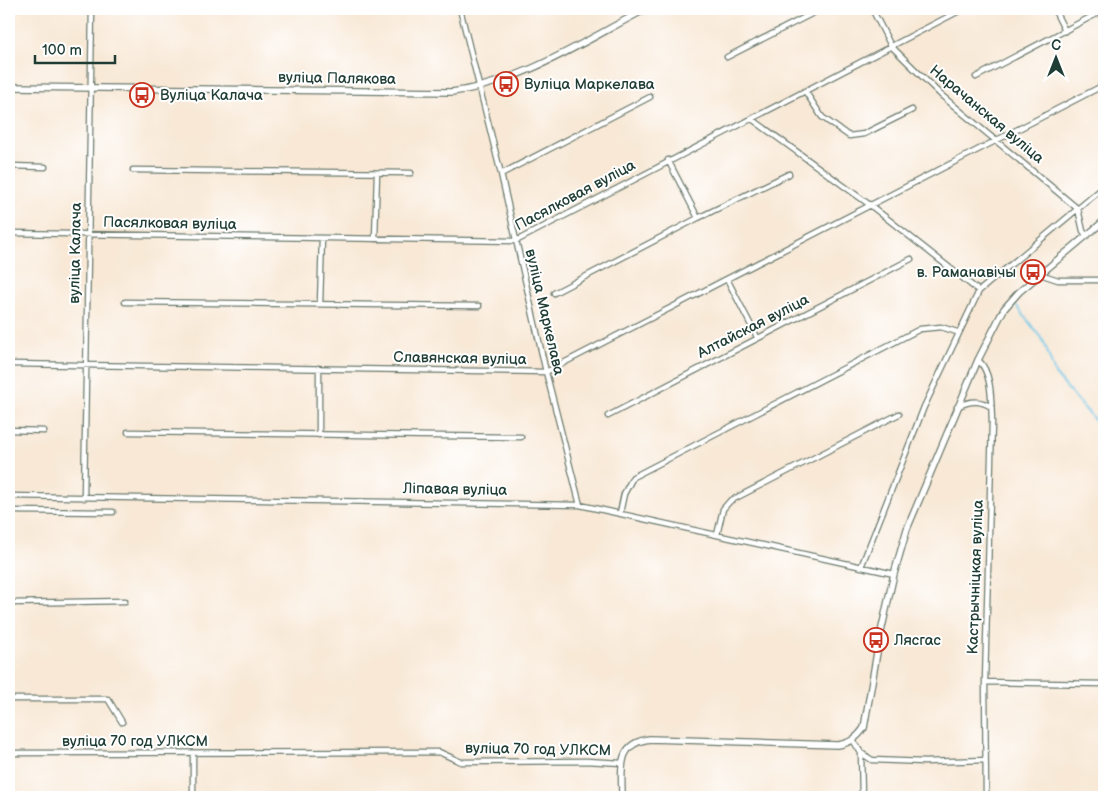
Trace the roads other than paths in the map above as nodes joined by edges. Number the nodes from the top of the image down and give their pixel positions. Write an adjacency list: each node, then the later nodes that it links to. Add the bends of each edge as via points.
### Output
1 (92, 9): 15 (street, вуліца Калача)
2 (460, 9): 16 (street, вуліца Маркелава)
3 (646, 9): 16 (street, вуліца Палякова, via 519,74)
4 (821, 9): 11 (street)
5 (872, 9): 10 (street, Нарачанская вуліца)
6 (963, 9): 10 (street, Пасялковая вуліца)
7 (1054, 9): 9 (street)
8 (1104, 10): 9 (street)
9 (1065, 31): 12 (street)
10 (891, 46): 17 (street, Пасялковая вуліца); 21 (street, Нарачанская вуліца, via 941,95)
11 (728, 57)
12 (976, 76)
13 (1104, 85): 21 (street, Славянская вуліца)
14 (9, 87): 15 (street, вуліца Палякова)
15 (90, 87): 16 (street, вуліца Палякова, via 443,92); 36 (street, вуліца Калача)
16 (481, 88): 28 (street, вуліца Маркелава)
17 (806, 91): 19 (street, via 822,117 849,136 864,134); 20 (street, Пасялковая вуліца)
18 (650, 97): 28 (street)
19 (912, 110)
20 (752, 119): 22 (street, Пасялковая вуліца); 31 (street)
21 (997, 139): 31 (street, Славянская вуліца); 32 (street, Нарачанская вуліца)
22 (668, 160): 33 (street); 40 (street, Пасялковая вуліца)
23 (9, 166): 24 (street)
24 (46, 167)
25 (132, 170): 26 (street)
26 (377, 173): 27 (street); 39 (street)
27 (411, 173)
28 (502, 174): 40 (street, вуліца Маркелава)
29 (789, 174): 33 (street)
30 (1104, 187): 32 (street)
31 (870, 205): 43 (street, Славянская вуліца); 45 (street)
32 (1078, 209): 37 (street); 45 (street)
33 (698, 218): 46 (street)
34 (1104, 221): 37 (street)
35 (9, 233): 36 (street, Пасялковая вуліца)
36 (88, 235): 38 (street, Пасялковая вуліца); 54 (street, вуліца Калача)
37 (1086, 235): 42 (street)
38 (322, 238): 39 (street, Пасялковая вуліца); 48 (street)
39 (376, 239): 40 (street, Пасялковая вуліца)
40 (516, 241): 56 (street, вуліца Маркелава)
41 (911, 259): 51 (street, Алтайская вуліца)
42 (1040, 273): 44 (street, via 1058,280); 52 (street, via 1004,309)
43 (727, 279): 51 (street); 56 (street, Славянская вуліца)
44 (1104, 280)
45 (978, 291): 50 (street)
46 (554, 293)
47 (125, 302): 48 (street)
48 (320, 304): 49 (street)
49 (479, 306)
50 (957, 332): 71 (street, via 941,327 920,328 633,477 624,494); 73 (street)
51 (757, 337): 60 (street, Алтайская вуліца)
52 (978, 360): 57 (street, Кастрычніцкая вуліца, via 989,383); 58 (street)
53 (9, 364): 54 (street, Славянская вуліца)
54 (86, 366): 55 (street, Славянская вуліца); 67 (street, вуліца Калача)
55 (319, 368): 56 (street, Славянская вуліца); 64 (street)
56 (546, 372): 68 (street, вуліца Маркелава)
57 (991, 407): 58 (street, via 972,402); 77 (street, Кастрычніцкая вуліца)
58 (956, 408): 74 (street, via 907,529)
59 (900, 414): 72 (street, via 730,501 724,509)
60 (608, 416)
61 (9, 430): 62 (street)
62 (44, 431)
63 (128, 432): 64 (street)
64 (319, 435): 65 (street)
65 (521, 437)
66 (9, 496): 67 (street, Ліпавая вуліца)
67 (84, 498): 68 (street, Ліпавая вуліца)
68 (580, 505): 71 (street, Ліпавая вуліца)
69 (9, 511): 70 (street)
70 (113, 512)
71 (620, 514): 72 (street, Ліпавая вуліца)
72 (717, 535): 73 (street, Ліпавая вуліца)
73 (862, 567): 74 (street, Ліпавая вуліца)
74 (894, 574): 81 (street, via 864,728)
75 (125, 601): 76 (street)
76 (9, 603)
77 (985, 682): 78 (street); 85 (street, Кастрычніцкая вуліца)
78 (1104, 684)
79 (9, 699): 80 (street, via 108,699)
80 (122, 722)
81 (853, 740): 84 (street); 86 (street, вуліца 70 год УЛКСМ, via 838,745 650,739 632,743)
82 (9, 753): 83 (street, вуліца 70 год УЛКСМ)
83 (193, 753): 86 (street, вуліца 70 год УЛКСМ, via 439,752 461,762); 87 (street)
84 (861, 753): 85 (street, via 872,760); 89 (street)
85 (985, 760): 90 (street, Кастрычніцкая вуліца)
86 (622, 763): 88 (street)
87 (193, 797)
88 (622, 797)
89 (862, 797)
90 (986, 797)

